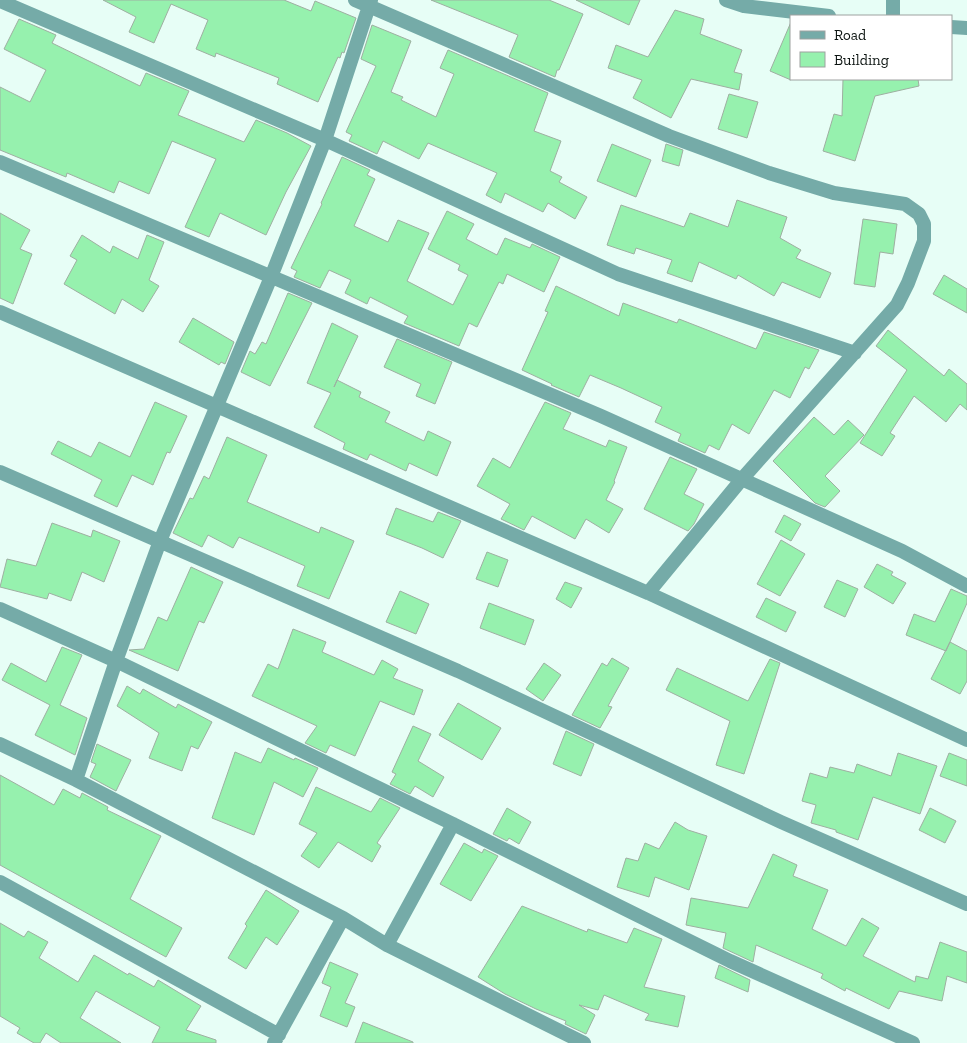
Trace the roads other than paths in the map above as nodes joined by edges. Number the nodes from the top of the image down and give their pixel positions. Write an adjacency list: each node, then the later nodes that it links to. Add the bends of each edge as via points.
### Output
1 (355, 0): 5 (street)
2 (726, 0): 6 (street, via 744,6)
3 (893, 0): 7 (street)
4 (0, 1): 10 (street)
5 (370, 3): 10 (street); 14 (street, via 668,136 834,193 905,204 919,214 924,224 924,241 908,283 897,305)
6 (820, 15)
7 (893, 15)
8 (952, 27): 9 (street)
9 (967, 28)
10 (325, 140): 12 (street); 14 (street, via 618,274)
11 (0, 162): 12 (street)
12 (271, 277): 15 (street); 17 (street)
13 (0, 312): 15 (street)
14 (855, 353): 17 (street)
15 (218, 407): 18 (street); 20 (street)
16 (0, 472): 18 (street)
17 (742, 479): 19 (street, via 902,551); 20 (street)
18 (160, 541): 22 (street); 28 (street, via 458,671 781,822)
19 (967, 586)
20 (648, 594): 23 (street)
21 (0, 610): 22 (street)
22 (116, 661): 25 (street); 26 (street)
23 (967, 740)
24 (0, 744): 25 (street)
25 (76, 780): 29 (street)
26 (453, 824): 30 (street); 33 (street, via 730,961)
27 (0, 882): 31 (street)
28 (967, 904)
29 (342, 918): 30 (street); 31 (street)
30 (387, 945): 32 (street)
31 (276, 1039)
32 (584, 1043)
33 (913, 1043)

